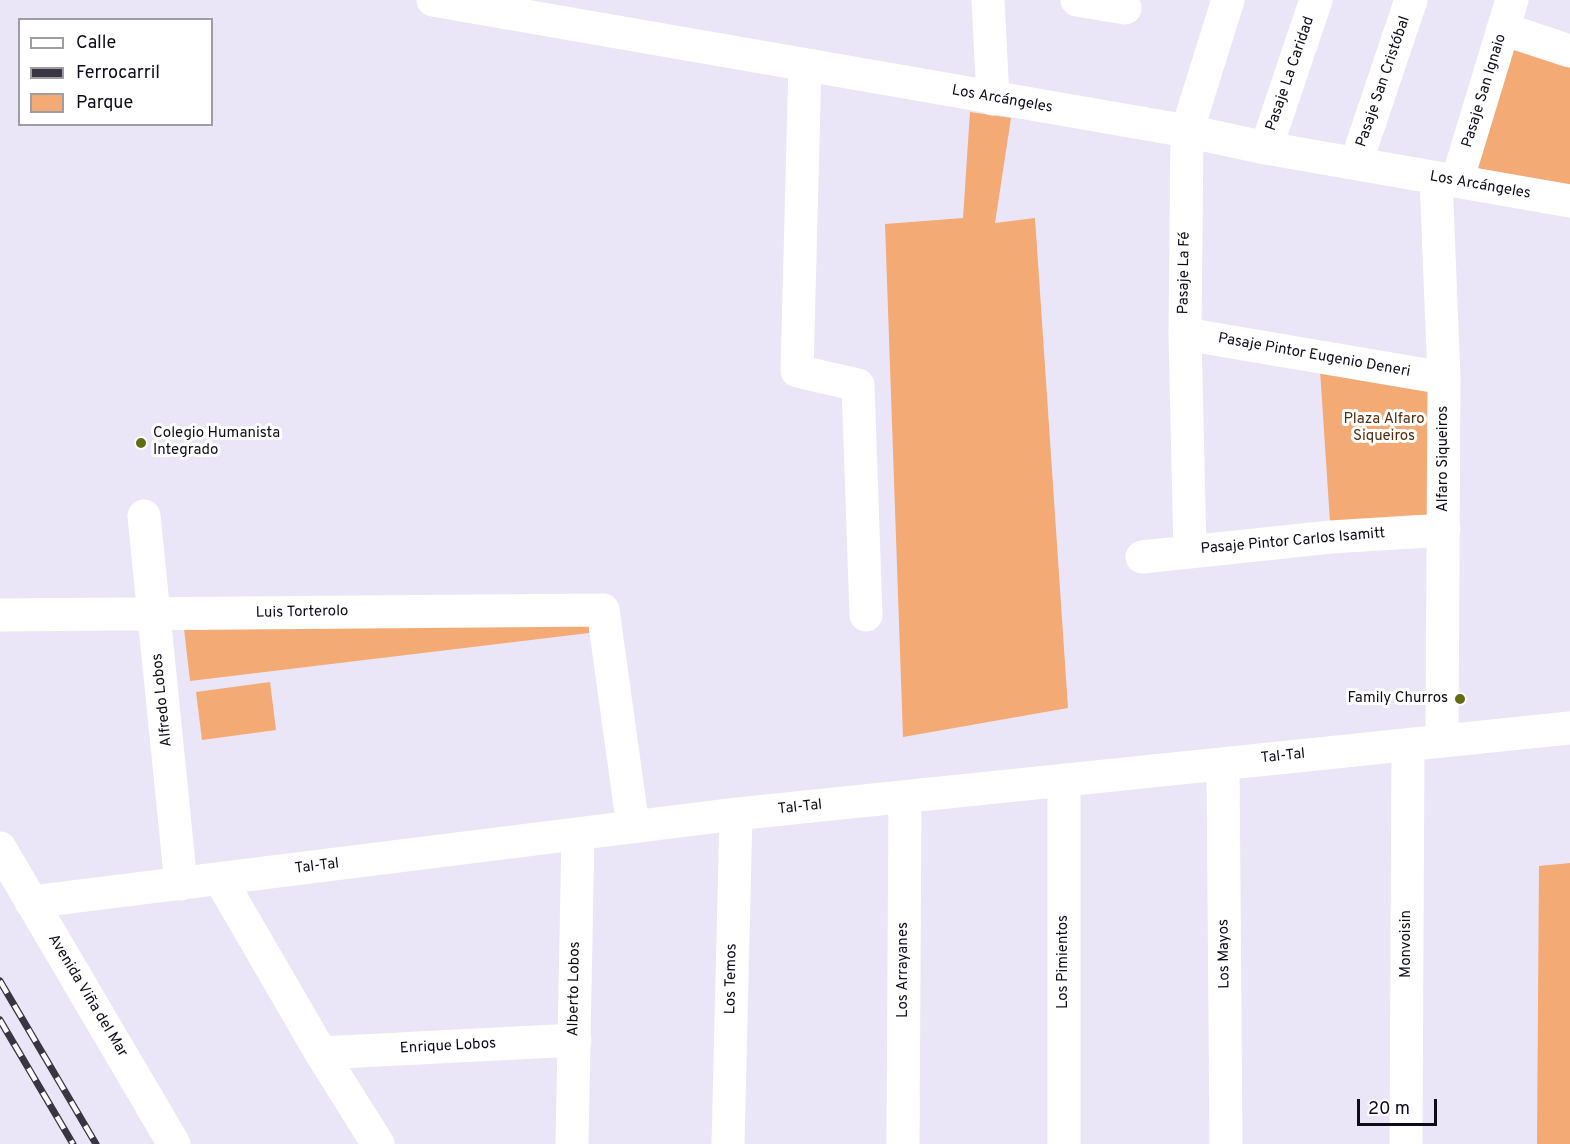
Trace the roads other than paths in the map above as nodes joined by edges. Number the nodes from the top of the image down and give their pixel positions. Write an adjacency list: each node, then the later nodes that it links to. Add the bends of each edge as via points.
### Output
1 (433, 0): 10 (street, Los Arcángeles)
2 (988, 0): 11 (street)
3 (1077, 0): 7 (street)
4 (1228, 0): 12 (street, Pasaje La Fé)
5 (1316, 0): 13 (street, Pasaje La Caridad)
6 (1411, 0): 14 (street, Pasaje San Cristóbal)
7 (1125, 8)
8 (1508, 14): 9 (street); 15 (street, Pasaje San Ignaio)
9 (1570, 51)
10 (805, 65): 11 (street, Los Arcángeles); 25 (street, via 797,371 858,385)
11 (993, 99): 12 (street, Los Arcángeles)
12 (1187, 130): 13 (street, Los Arcángeles); 17 (street, Pasaje La Fé)
13 (1266, 148): 14 (street, Los Arcángeles)
14 (1356, 163): 15 (street, Los Arcángeles)
15 (1446, 180): 16 (street, Los Arcángeles); 18 (street, Alfaro Siqueiros)
16 (1570, 201)
17 (1185, 334): 18 (street, Pasaje Pintor Eugenio Deneri); 21 (street, Pasaje La Fé)
18 (1444, 378): 20 (street, Alfaro Siqueiros)
19 (144, 516): 23 (street, Alfredo Lobos)
20 (1444, 530): 21 (street, Pasaje Pintor Carlos Isamitt); 27 (street, Alfaro Siqueiros)
21 (1190, 552): 22 (street, Pasaje Pintor Carlos Isamitt)
22 (1142, 557)
23 (154, 614): 24 (street, Luis Torterolo); 33 (street, Luis Torterolo, via 603,610); 37 (street, Alfredo Lobos)
24 (0, 615)
25 (866, 615)
26 (1570, 728): 27 (street, Tal-Tal)
27 (1442, 741): 28 (street, Tal-Tal)
28 (1408, 745): 29 (street, Tal-Tal); 48 (street, Monvoisin)
29 (1223, 764): 30 (street, Tal-Tal); 47 (street, Los Mayos)
30 (1064, 780): 31 (street, Tal-Tal); 46 (street, Los Pimientos)
31 (905, 797): 32 (street, Tal-Tal); 45 (street, Los Arrayanes)
32 (736, 814): 33 (street, Tal-Tal); 44 (street, Los Temos)
33 (633, 827): 34 (street, Tal-Tal)
34 (578, 834): 36 (street, Tal-Tal); 39 (street, Alberto Lobos)
35 (0, 848): 38 (street, Avenida Viña del Mar)
36 (220, 879): 37 (street, Tal-Tal); 40 (street)
37 (181, 884): 38 (street, Tal-Tal)
38 (31, 902): 41 (street, Avenida Viña del Mar)
39 (574, 1040): 40 (street, Enrique Lobos); 43 (street, Alberto Lobos)
40 (321, 1053): 42 (street)
41 (174, 1144)
42 (378, 1144)
43 (572, 1144)
44 (728, 1144)
45 (903, 1144)
46 (1064, 1144)
47 (1226, 1144)
48 (1406, 1144)

